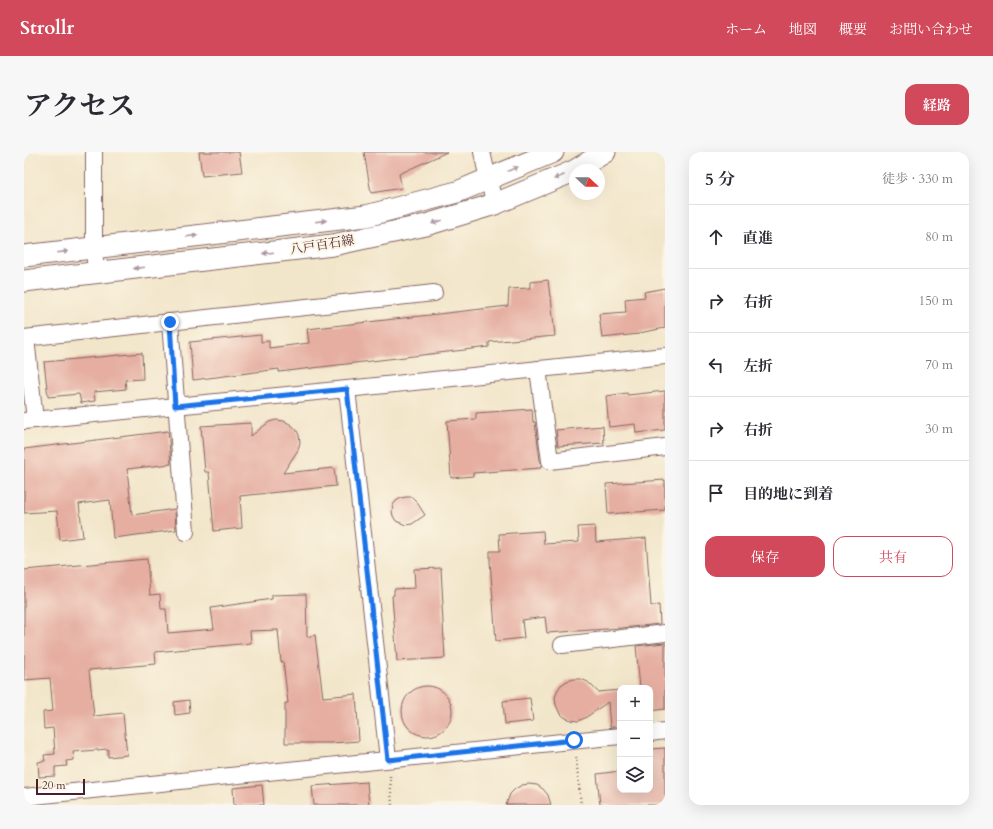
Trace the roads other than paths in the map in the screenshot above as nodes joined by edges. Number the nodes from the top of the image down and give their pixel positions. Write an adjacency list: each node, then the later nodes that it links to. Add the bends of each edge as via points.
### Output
1 (94, 152): 7 (street)
2 (482, 152): 5 (street)
3 (553, 152): 5 (main road, 八戸百石線, one-way to 3)
4 (605, 152): 6 (main road, 八戸百石線, one-way to 6, via 574,171)
5 (488, 179): 6 (street); 7 (main road, 八戸百石線, one-way to 5, via 366,216 457,192)
6 (495, 204): 9 (main road, 八戸百石線, one-way to 9, via 426,225 333,245)
7 (94, 248): 8 (main road, 八戸百石線, one-way to 7); 9 (street)
8 (24, 256)
9 (96, 273): 10 (main road, 八戸百石線)
10 (24, 281)
11 (434, 293): 12 (street)
12 (170, 322): 13 (street); 17 (street)
13 (25, 338): 18 (street)
14 (665, 356): 15 (street)
15 (538, 369): 16 (street); 19 (street, via 550,461)
16 (347, 389): 17 (street); 26 (street)
17 (175, 406): 18 (street); 20 (street)
18 (30, 421)
19 (665, 447)
20 (186, 532)
21 (665, 632): 22 (street)
22 (562, 645)
23 (665, 731): 24 (street)
24 (653, 733)
25 (617, 736): 26 (street)
26 (388, 760): 27 (street)
27 (24, 797)

